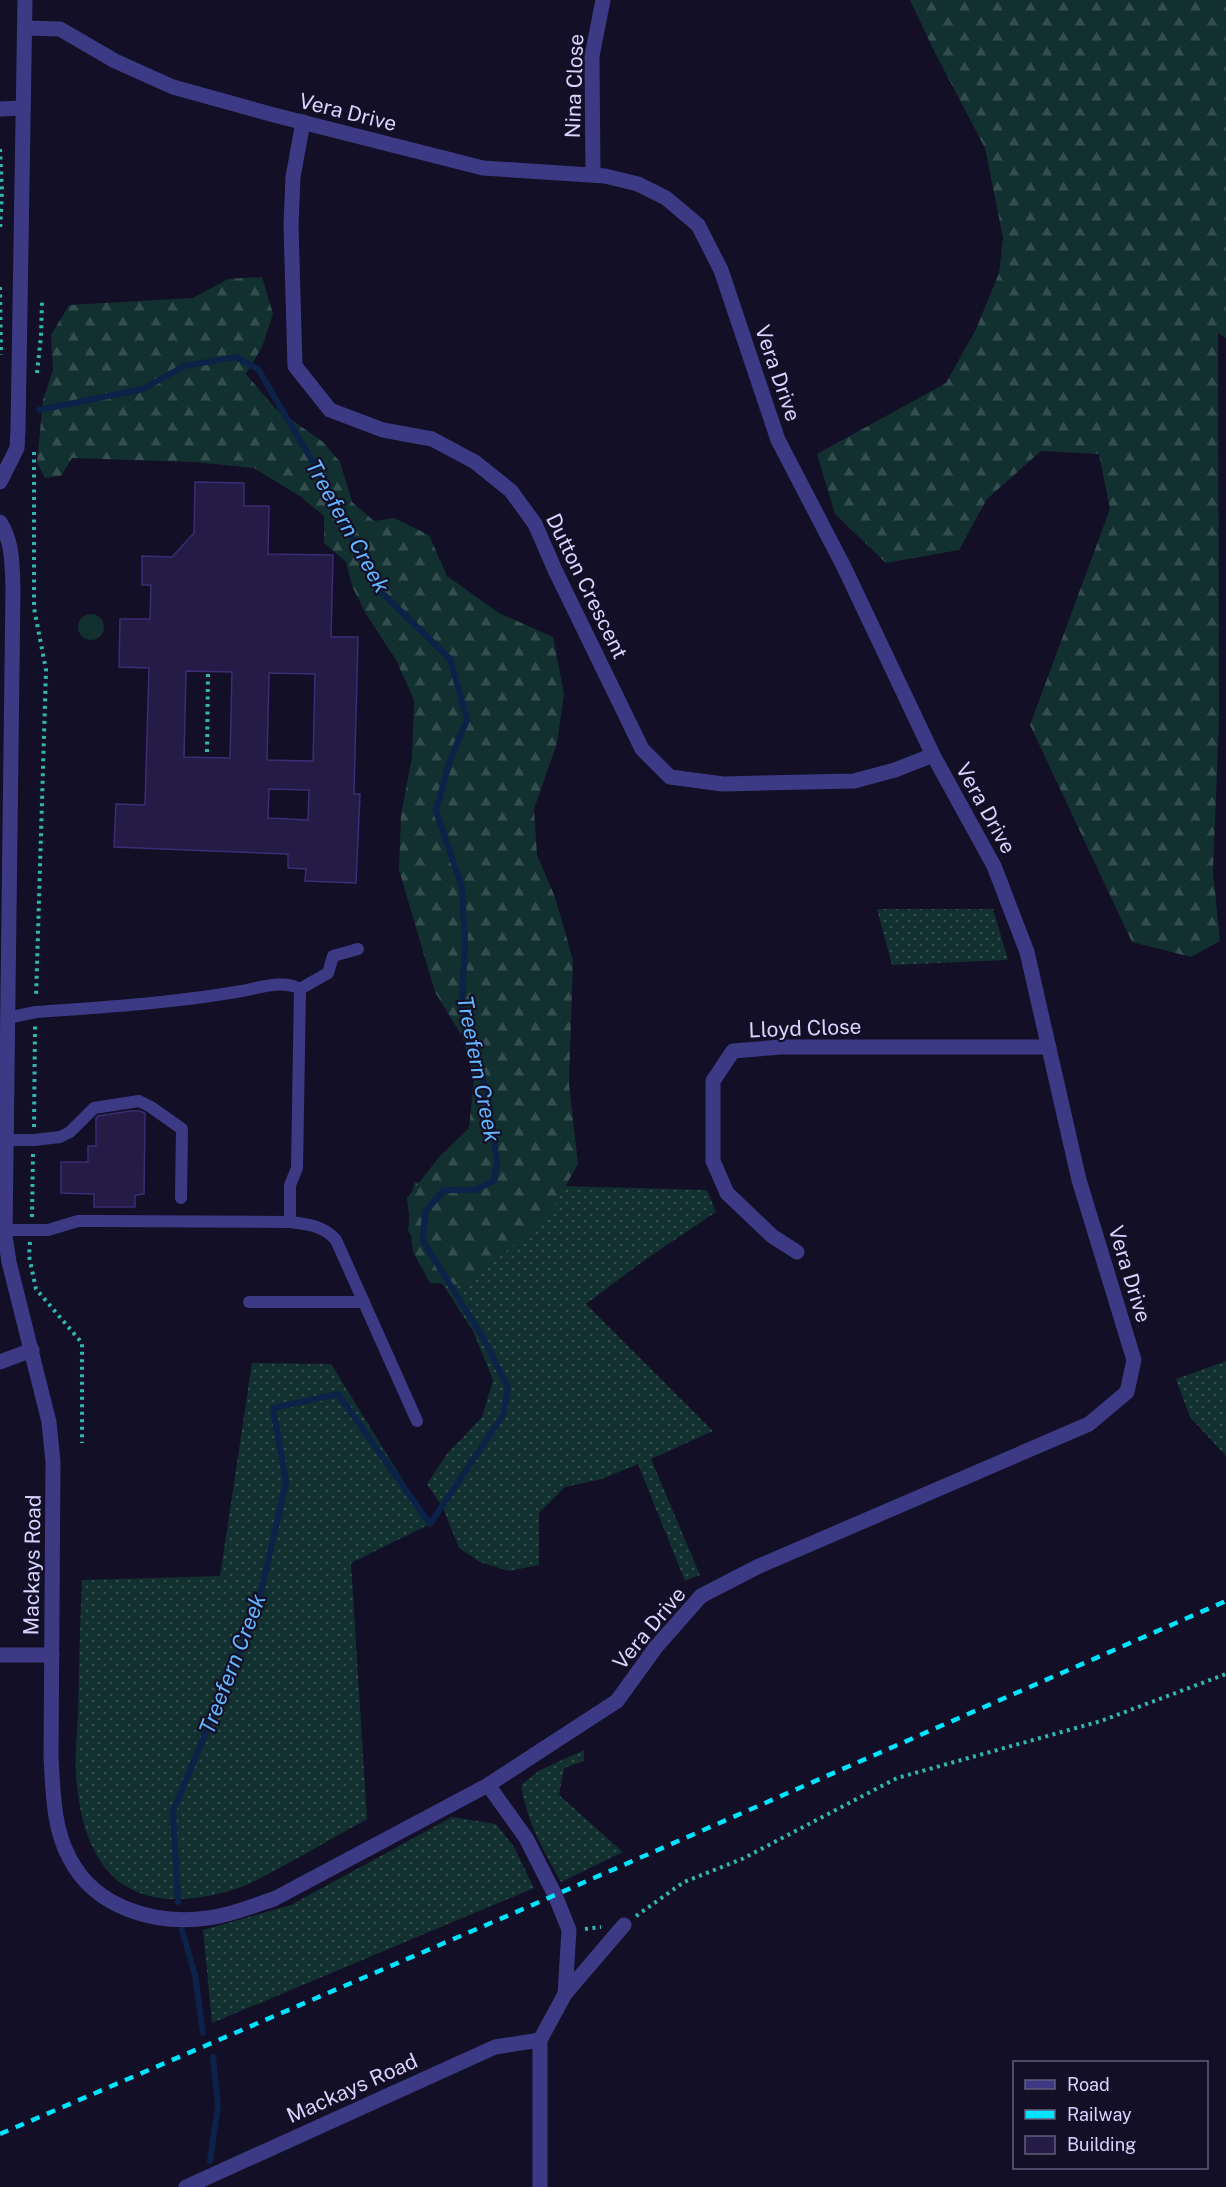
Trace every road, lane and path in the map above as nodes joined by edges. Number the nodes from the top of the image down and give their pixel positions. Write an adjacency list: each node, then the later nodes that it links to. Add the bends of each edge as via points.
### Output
1 (25, 0): 3 (street)
2 (603, 0): 8 (street, Nina Close, via 592,56)
3 (25, 28): 4 (street); 6 (street, Vera Drive, via 60,28 115,61 174,87)
4 (22, 108): 5 (street); 13 (street, via 17,448)
5 (0, 109)
6 (303, 122): 8 (street, Vera Drive, via 483,168); 17 (street, Dutton Crescent, via 293,177 295,366 330,410 383,430 432,439 475,462 511,491 535,524 642,749 669,777 723,784 854,781)
7 (0, 149): 9 (path)
8 (593, 175): 17 (street, Vera Drive, via 638,184 666,198 698,225 721,270 778,440 844,567)
9 (0, 231)
10 (42, 302): 11 (path)
11 (36, 376)
12 (34, 451): 20 (path, via 34,608 46,670)
13 (0, 482)
14 (0, 522): 21 (street, Mackays Road, via 7,532 13,588)
15 (208, 673): 16 (path)
16 (207, 752)
17 (933, 755): 22 (street, Vera Drive, via 994,866 1027,952)
18 (358, 949): 19 (lane, via 333,956 328,973)
19 (300, 989): 20 (lane, via 292,984 277,984 216,995); 26 (lane, via 297,1168 290,1185)
20 (36, 1012): 21 (lane); 24 (path)
21 (7, 1018): 23 (street, Mackays Road)
22 (1048, 1047): 29 (street, Lloyd Close, via 781,1047 733,1051 713,1082 713,1161 727,1193 772,1236); 39 (street, Vera Drive, via 1079,1180 1134,1360 1127,1392 1089,1424 757,1567 701,1596 656,1647 617,1701)
23 (6, 1140): 24 (lane); 28 (street, Mackays Road)
24 (34, 1140): 25 (lane, via 70,1132 94,1108 139,1101 182,1130); 27 (path)
25 (181, 1198)
26 (290, 1222): 27 (lane, via 78,1221 48,1230); 31 (lane, via 328,1231 336,1240)
27 (31, 1229): 28 (lane); 35 (path, via 29,1256 36,1289 82,1344)
28 (5, 1230): 32 (street, Mackays Road, via 9,1262)
29 (797, 1251)
30 (249, 1302): 31 (lane)
31 (364, 1302): 34 (lane)
32 (32, 1350): 33 (street); 37 (street, Mackays Road, via 50,1422 53,1462)
33 (0, 1362)
34 (417, 1421)
35 (82, 1443)
36 (0, 1655): 37 (street)
37 (52, 1655): 39 (street, Mackays Road, via 51,1756 59,1829 70,1860 90,1886 114,1904 144,1915 176,1920 208,1918 274,1899)
38 (1226, 1674): 40 (path, via 1101,1721 897,1778 742,1858 684,1882)
39 (488, 1785): 41 (street, via 526,1838)
40 (624, 1925): 41 (path); 42 (street)
41 (569, 1930): 42 (street)
42 (565, 1994): 43 (street)
43 (540, 2040): 44 (street, Mackays Road, via 495,2047); 45 (street)
44 (186, 2187)
45 (540, 2187)

